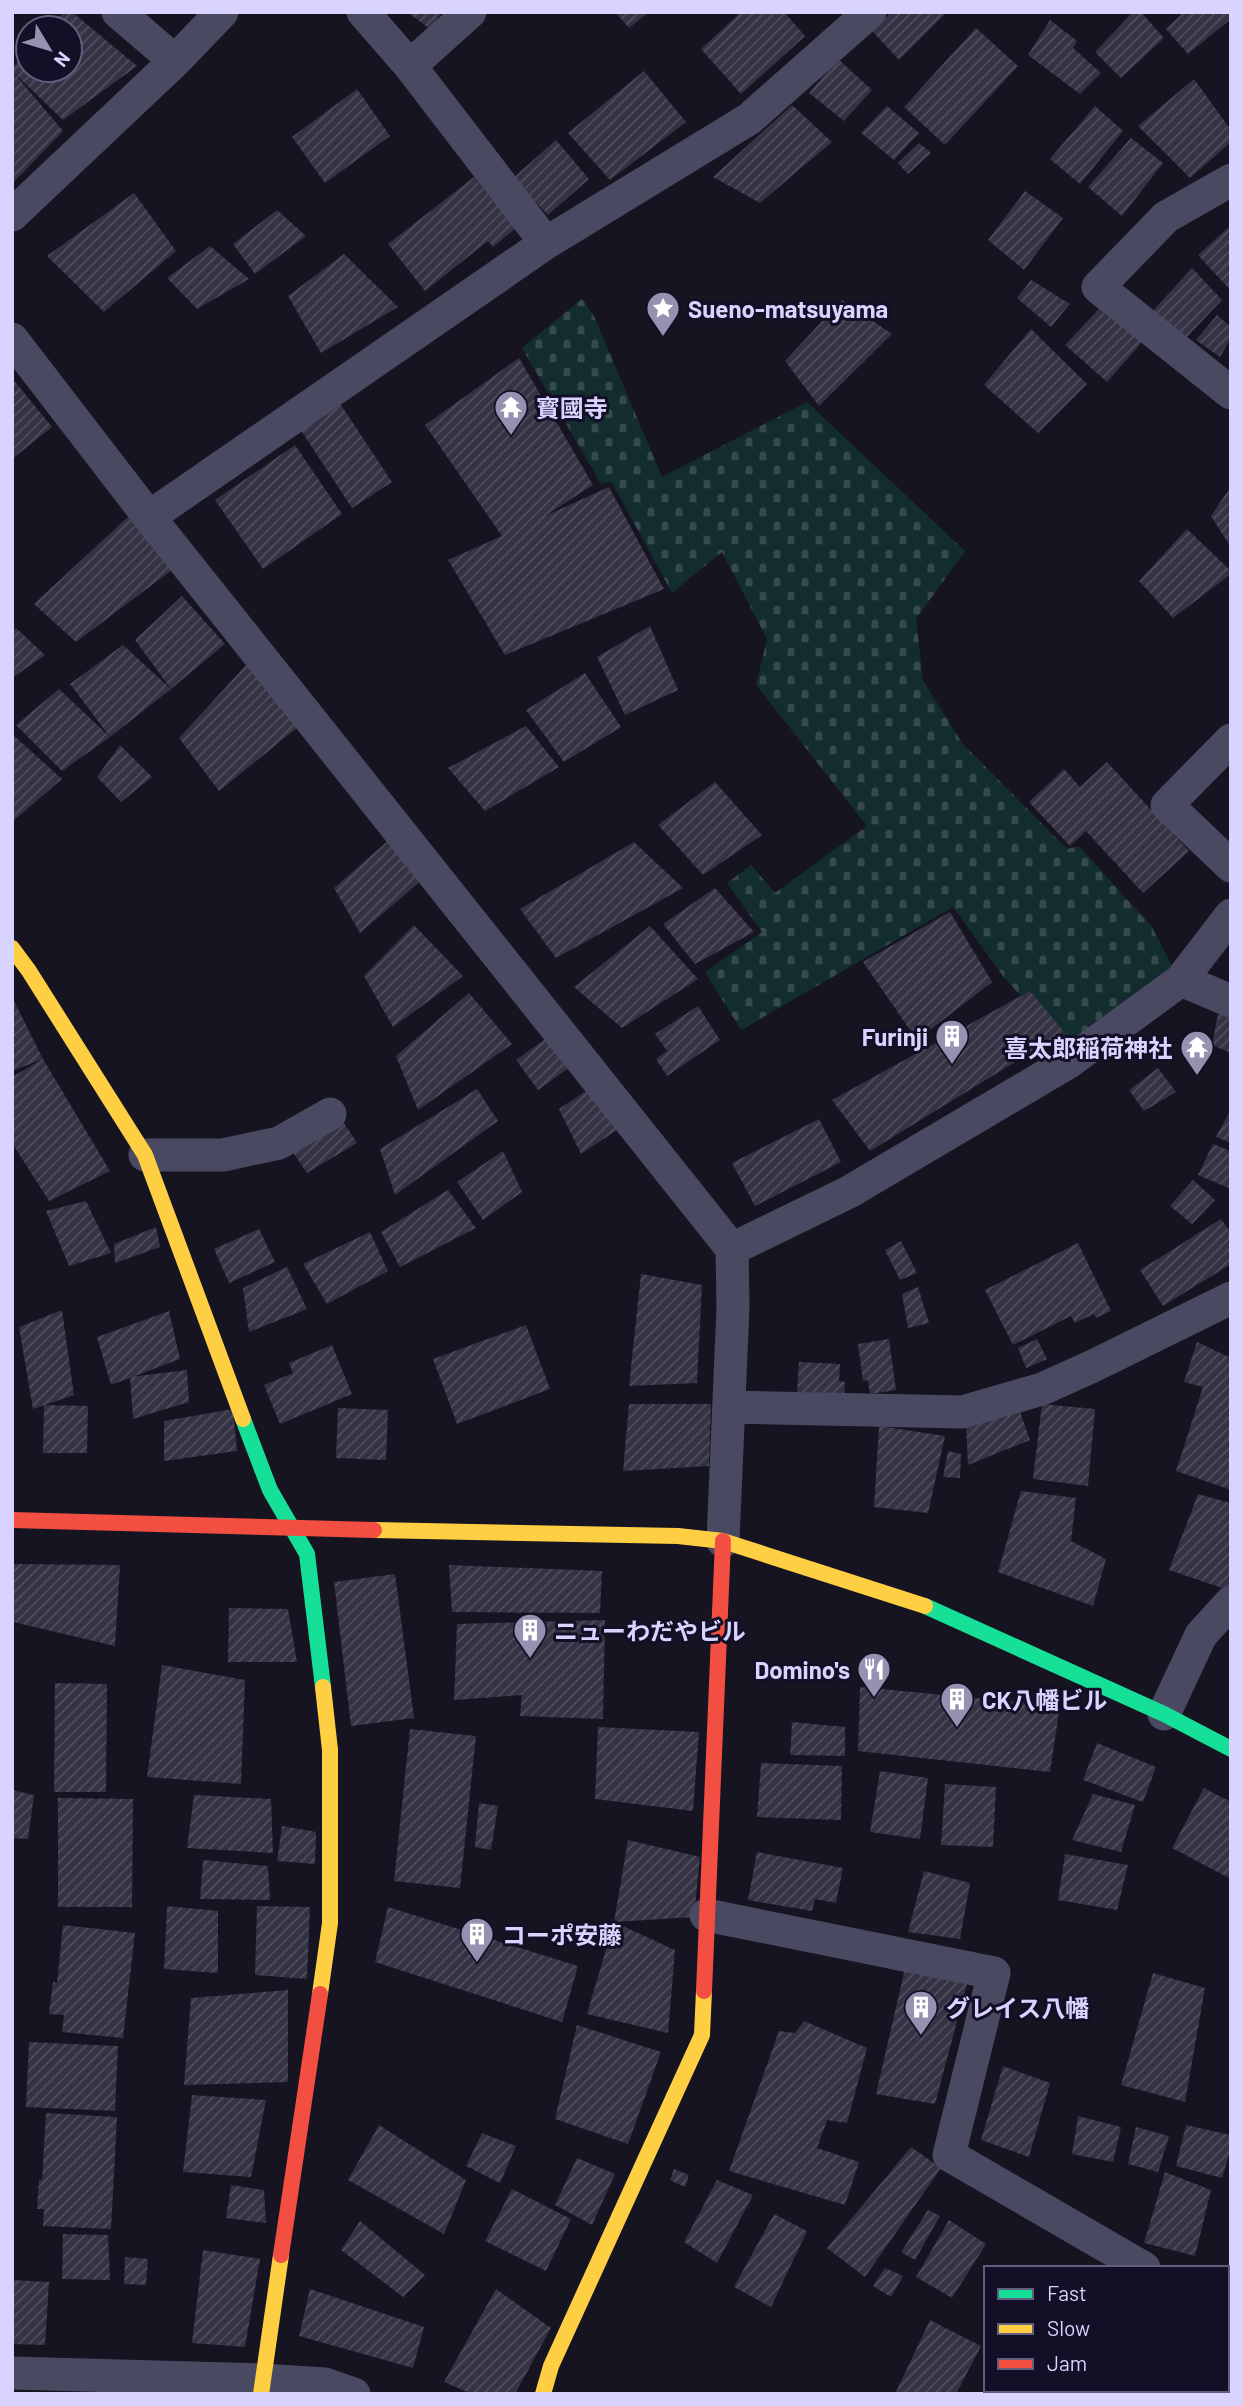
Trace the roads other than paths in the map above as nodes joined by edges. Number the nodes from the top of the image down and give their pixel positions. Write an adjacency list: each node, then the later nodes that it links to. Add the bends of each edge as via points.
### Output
1 (118, 12): 6 (street)
2 (222, 12): 6 (street)
3 (363, 12): 7 (street)
4 (470, 12): 7 (street)
5 (870, 12): 10 (street, via 749,119)
6 (175, 61): 9 (street)
7 (410, 66): 10 (street)
8 (1231, 180): 12 (street, via 1166,217 1098,287)
9 (12, 215)
10 (546, 243): 13 (street)
11 (12, 339): 13 (street)
12 (1231, 393)
13 (149, 517): 22 (street)
14 (1231, 740): 15 (street, via 1167,805)
15 (1231, 866)
16 (1231, 915): 18 (street)
17 (12, 948): 21 (street)
18 (1181, 980): 19 (street); 22 (street, via 1069,1062 849,1192)
19 (1231, 1001)
20 (330, 1114): 21 (street, via 279,1143 223,1155)
21 (145, 1155): 26 (street, via 270,1490)
22 (732, 1249): 24 (street)
23 (1231, 1298): 24 (street, via 1042,1388 962,1412)
24 (730, 1407): 27 (street)
25 (12, 1520): 26 (street)
26 (291, 1529): 27 (street, via 678,1536); 34 (street, via 307,1554 330,1750 330,1923)
27 (723, 1541): 29 (street, via 919,1603); 31 (street)
28 (1231, 1602): 29 (street, via 1201,1636)
29 (1164, 1714): 30 (street)
30 (1231, 1749)
31 (706, 1915): 32 (street, via 994,1973 949,2155); 36 (street, via 702,2035 551,2366)
32 (1141, 2266)
33 (12, 2373): 34 (street)
34 (261, 2387): 35 (street, via 325,2384)
35 (354, 2394)
36 (543, 2394)

